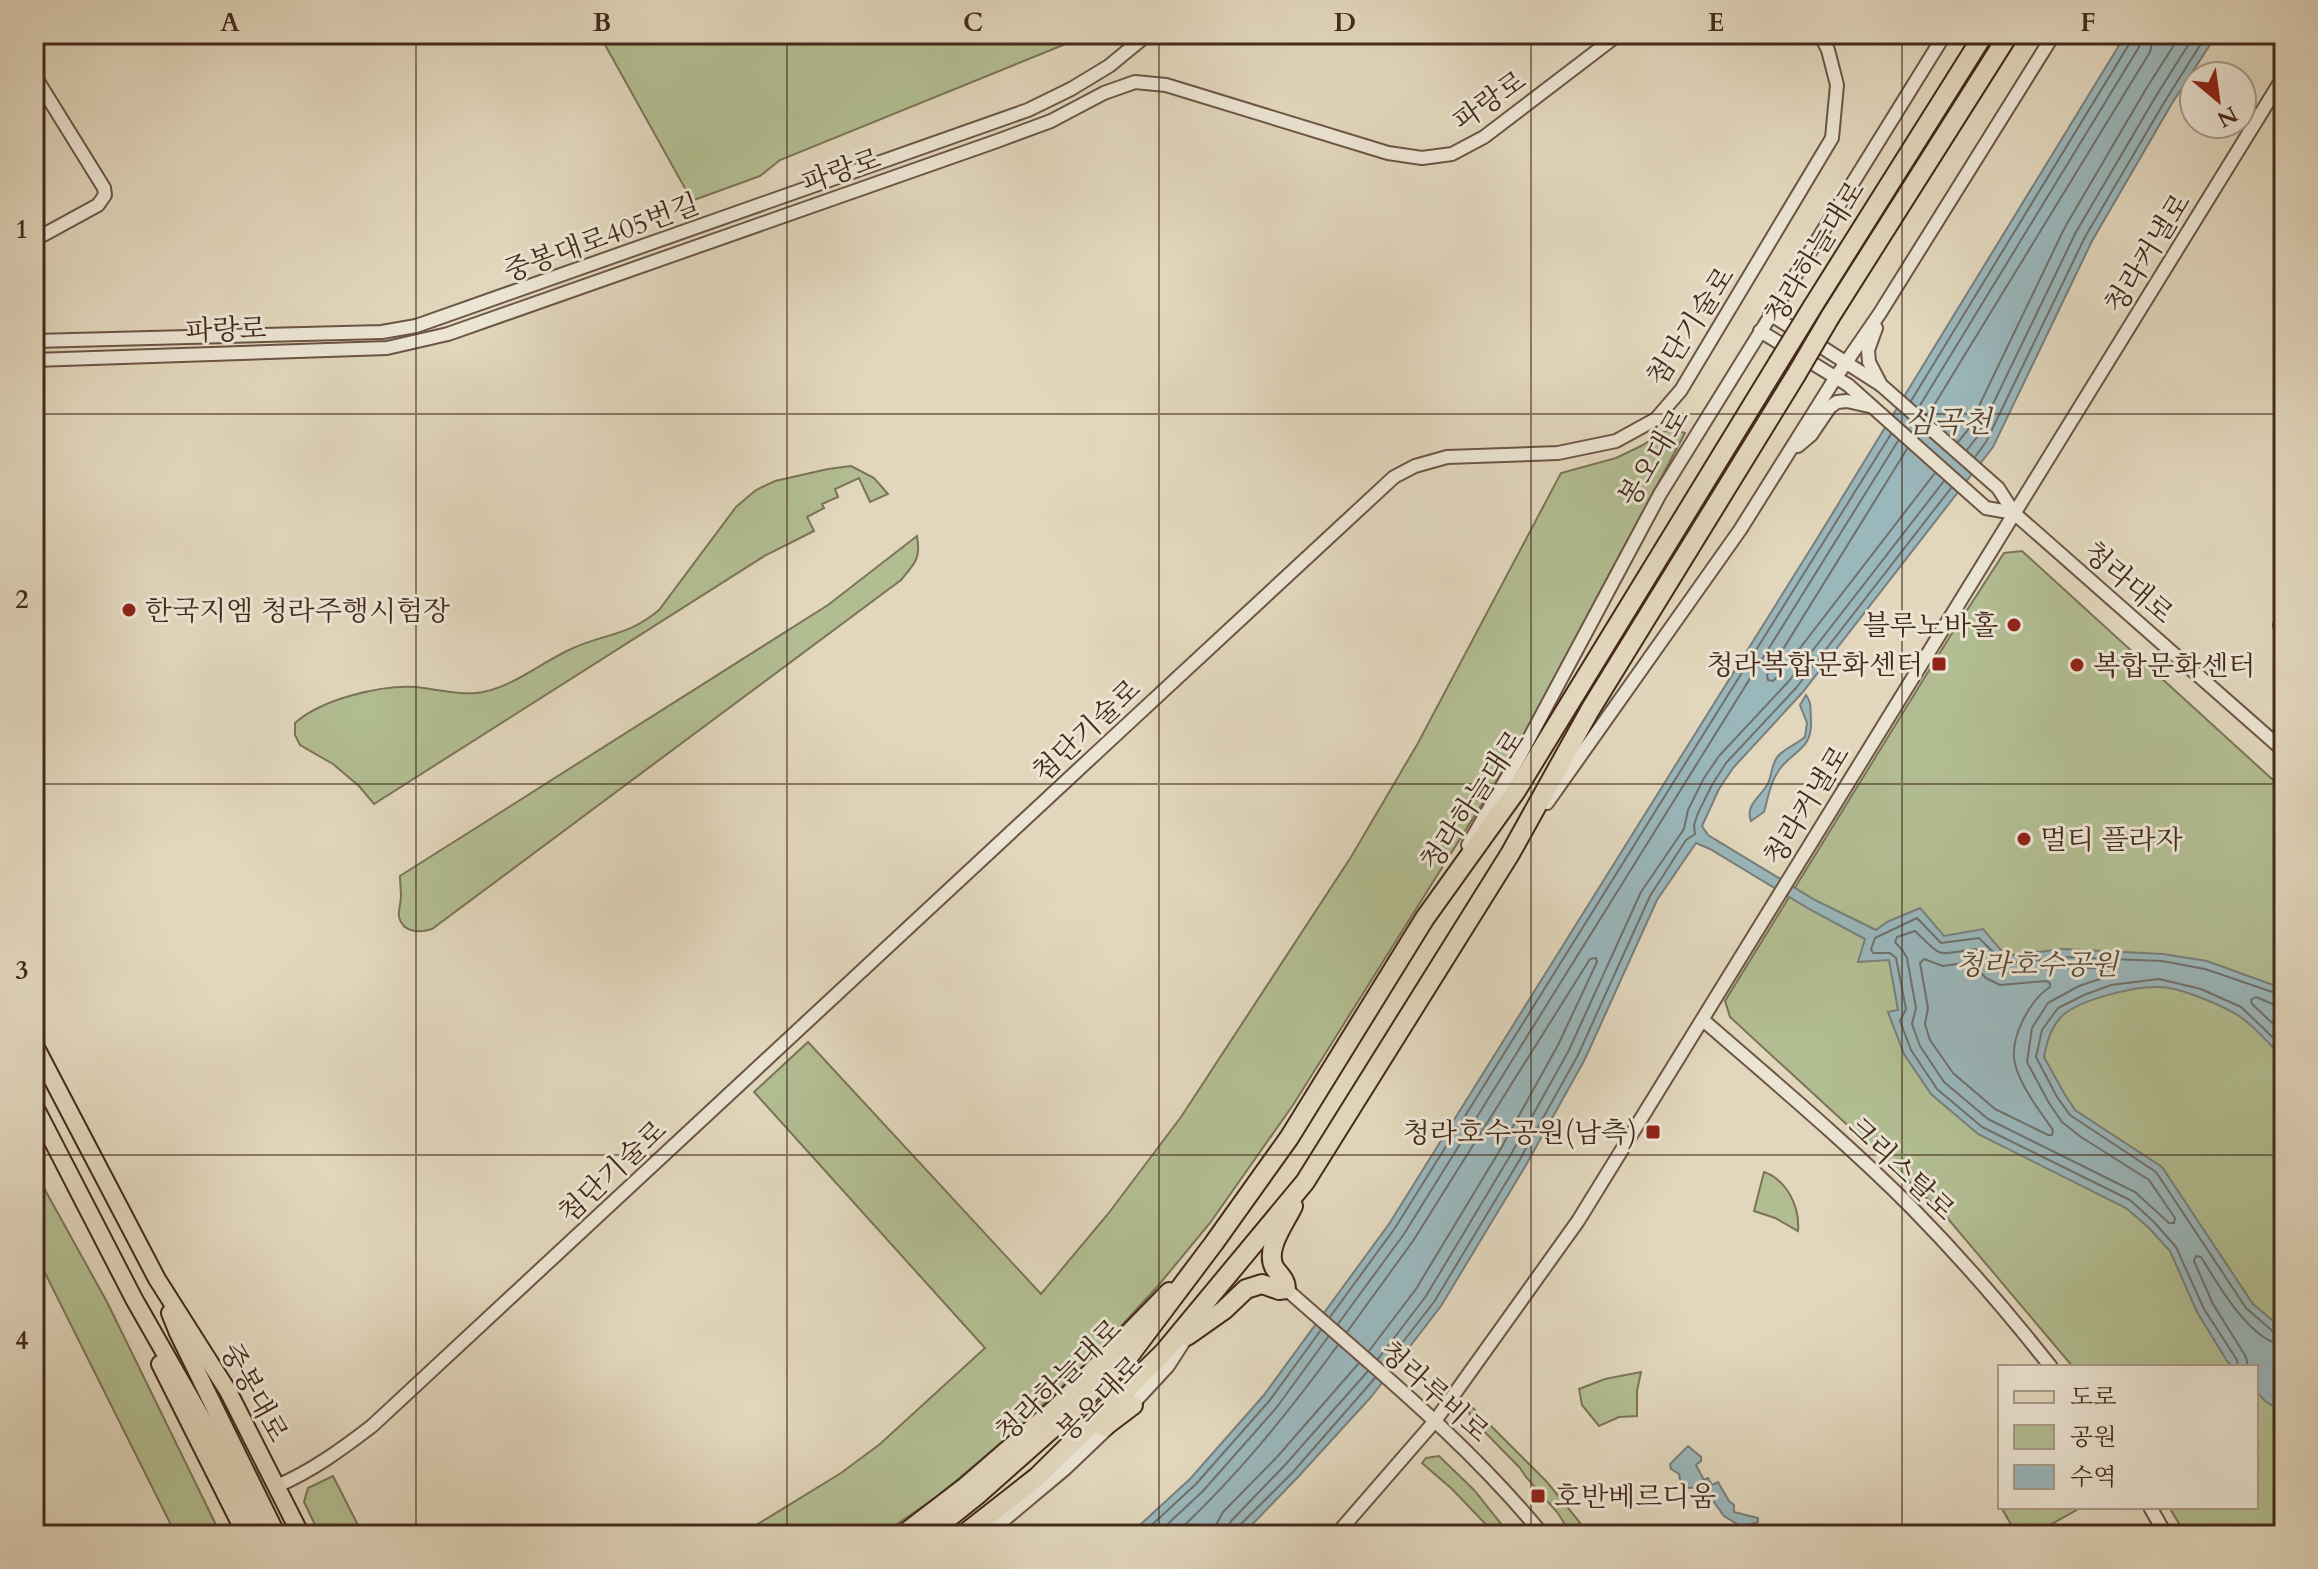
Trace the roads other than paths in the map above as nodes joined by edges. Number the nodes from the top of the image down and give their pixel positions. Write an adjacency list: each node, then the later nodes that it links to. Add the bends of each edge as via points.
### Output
1 (1148, 34): 14 (street, 중봉대로405번길, via 1109,66 1028,110 416,326 382,332)
2 (1619, 34): 15 (street, 파랑로, via 1484,137 1452,154 1422,158 1388,153 1166,85 1135,82 997,141 448,334 387,348)
3 (1820, 34): 42 (street, 첨단기술로, via 1837,85 1832,138 1681,390 1656,419 1616,441 1558,453 1447,457 1394,477 372,1426 333,1456)
4 (1945, 34): 12 (street, 봉오대로)
5 (1984, 34): 26 (highway, 청라하늘대로, bridge, via 1516,791)
6 (2009, 34): 25 (highway, 청라하늘대로, bridge, via 1590,710)
7 (2054, 34): 11 (street)
8 (34, 75): 10 (street, via 105,195 98,205)
9 (2284, 76): 21 (street, 청라커낼로)
10 (34, 240)
11 (1880, 313): 16 (street); 18 (street, via 1868,350)
12 (1770, 314): 13 (street, 봉오대로); 16 (street)
13 (1760, 331): 17 (street); 26 (street, 봉오대로, via 1660,494 1522,752)
14 (34, 341)
15 (34, 360)
16 (1845, 363): 17 (street); 18 (street)
17 (1836, 377): 19 (street); 20 (street)
18 (1881, 385): 21 (street, 청라대로, via 1998,488)
19 (1869, 406): 20 (street, via 1837,402); 21 (street, via 1986,508)
20 (1788, 454): 25 (street, via 1678,621)
21 (2014, 513): 24 (street, 청라대로); 27 (street, 청라커낼로)
22 (2284, 620): 23 (street)
23 (2284, 629)
24 (2284, 751)
25 (1510, 854): 31 (highway, 청라하늘대로)
26 (1425, 918): 32 (highway, 청라하늘대로, via 1289,1138)
27 (1703, 1020): 38 (street, 크리스탈로, via 1909,1205); 40 (street, 청라커낼로, via 1578,1221)
28 (34, 1044): 29 (main road, 중봉대로)
29 (40, 1069): 34 (main road, 중봉대로)
30 (34, 1105): 36 (main road, 중봉대로)
31 (1305, 1182): 33 (highway, 청라하늘대로); 35 (highway, via 1272,1246)
32 (1214, 1243): 49 (main road, 봉오대로, via 1055,1408); 50 (highway, 청라하늘대로, via 1129,1356)
33 (1226, 1277): 37 (street, 봉오대로); 43 (highway, 청라하늘대로, via 1164,1352)
34 (157, 1279): 41 (main road, 중봉대로); 42 (main road, 중봉대로, via 228,1391)
35 (1286, 1289): 37 (highway, via 1262,1284 1246,1289); 40 (street, 청라루비로)
36 (134, 1299): 41 (main road, 중봉대로); 45 (main road, 중봉대로, via 159,1362)
37 (1187, 1336): 39 (street, 봉오대로)
38 (2049, 1365)
39 (1133, 1405): 43 (highway); 52 (street, 봉오대로)
40 (1435, 1421): 53 (street, 청라커낼로); 54 (street, 청라루비로)
41 (214, 1425): 46 (main road, 중봉대로); 47 (main road, 중봉대로)
42 (277, 1486): 48 (main road, 중봉대로)
43 (1013, 1496): 51 (highway, 청라하늘대로)
44 (2151, 1509): 55 (street)
45 (246, 1535)
46 (261, 1535)
47 (277, 1535)
48 (301, 1535)
49 (901, 1535)
50 (927, 1535)
51 (963, 1535)
52 (986, 1535)
53 (1336, 1535)
54 (1543, 1535)
55 (2166, 1535)

